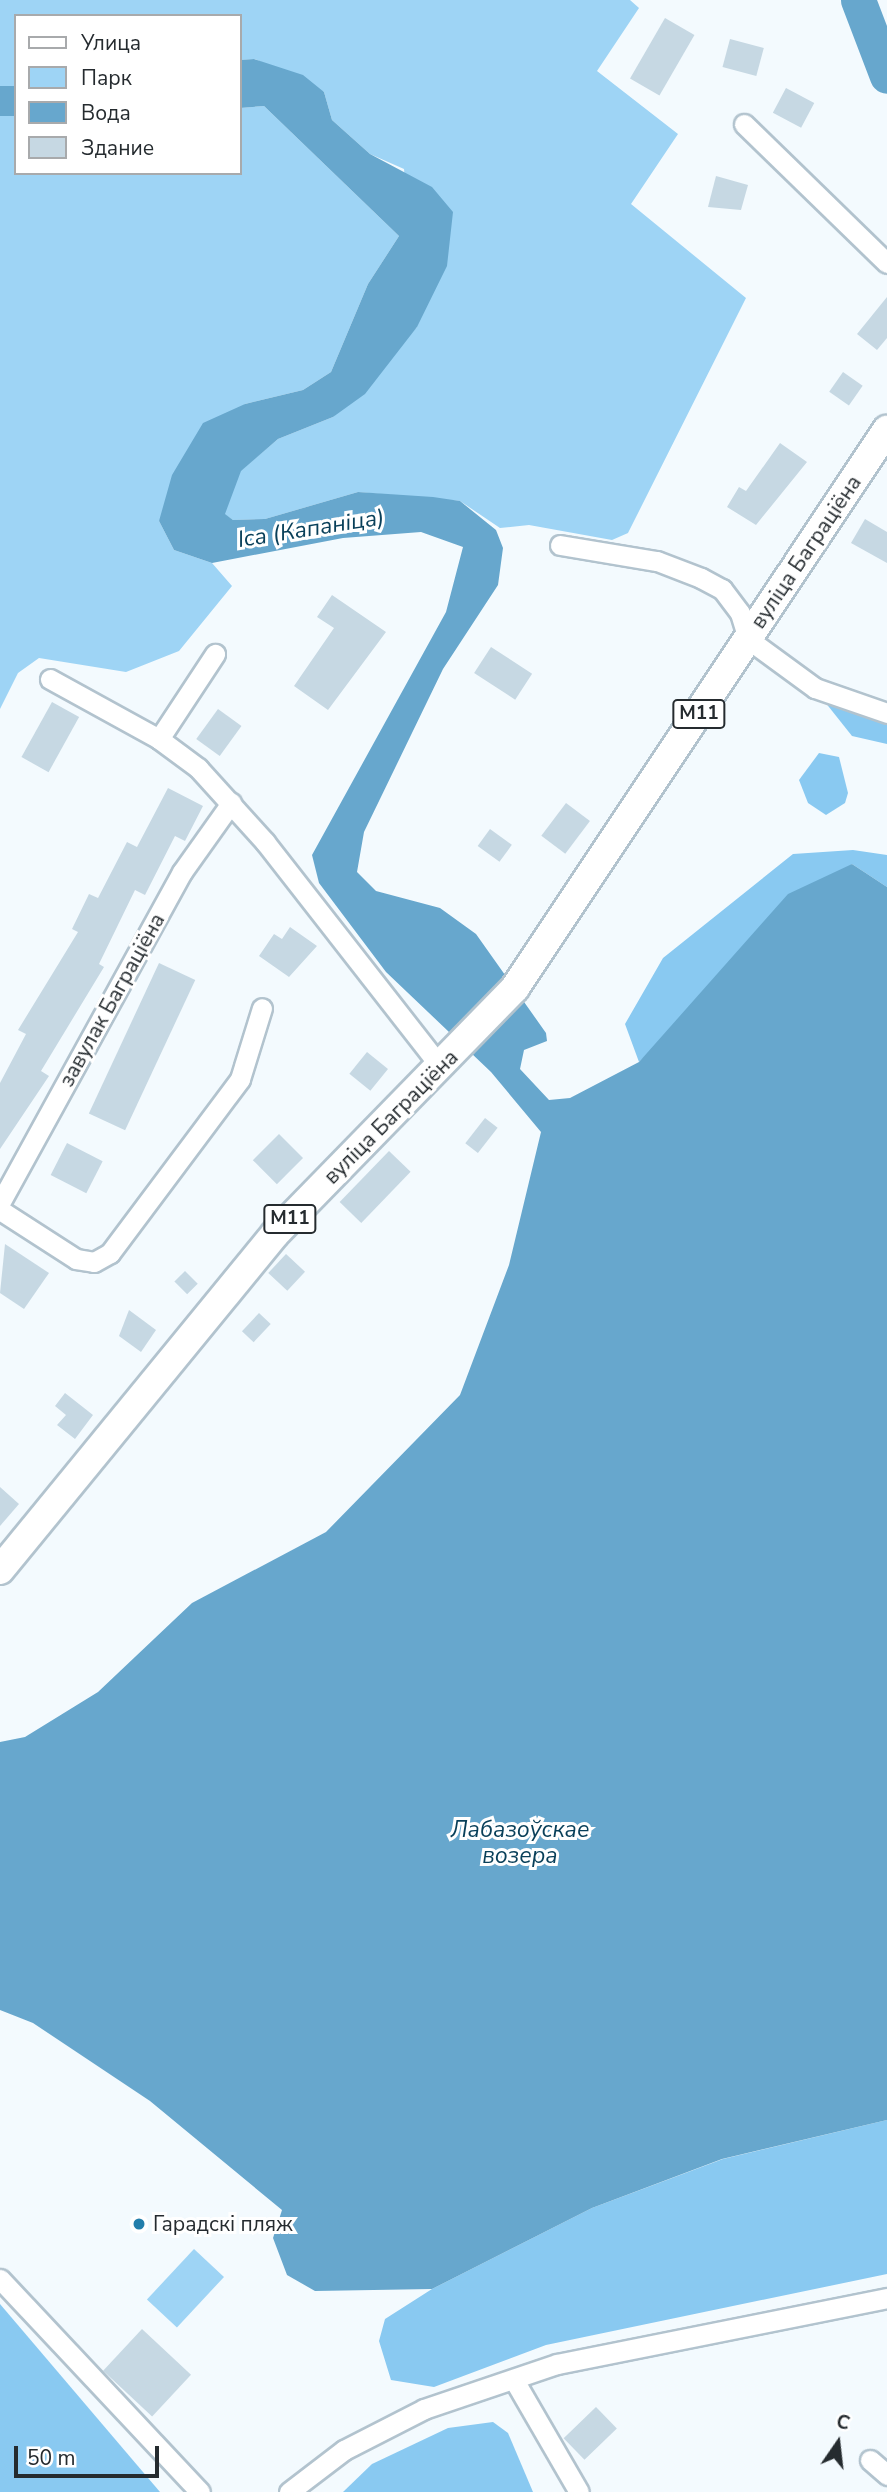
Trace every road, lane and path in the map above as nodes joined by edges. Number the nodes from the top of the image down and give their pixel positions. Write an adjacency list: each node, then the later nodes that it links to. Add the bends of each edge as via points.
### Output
1 (744, 124): 2 (street)
2 (887, 263)
3 (887, 430): 5 (highway, вуліца Баграціёна / М11)
4 (560, 545): 5 (street, via 657,561 701,578 722,589)
5 (748, 639): 8 (street, вуліца Баграціёна, via 816,688); 12 (highway, вуліца Баграціёна / М11, via 515,988)
6 (215, 654): 9 (street)
7 (50, 679): 9 (street)
8 (887, 713)
9 (159, 739): 10 (street)
10 (231, 803): 12 (street); 13 (street, завулак Баграціёна, via 183,872)
11 (262, 1007): 14 (street, via 240,1079 110,1253 94,1262 76,1259)
12 (440, 1066): 15 (highway, вуліца Баграціёна / М11, via 275,1234)
13 (0, 1203)
14 (0, 1210)
15 (0, 1570)
16 (0, 2279): 21 (street)
17 (887, 2298): 18 (street, via 649,2342)
18 (514, 2380): 22 (street, via 412,2415 344,2450); 23 (street)
19 (870, 2460): 20 (street)
20 (887, 2475)
21 (200, 2492)
22 (289, 2492)
23 (579, 2492)

